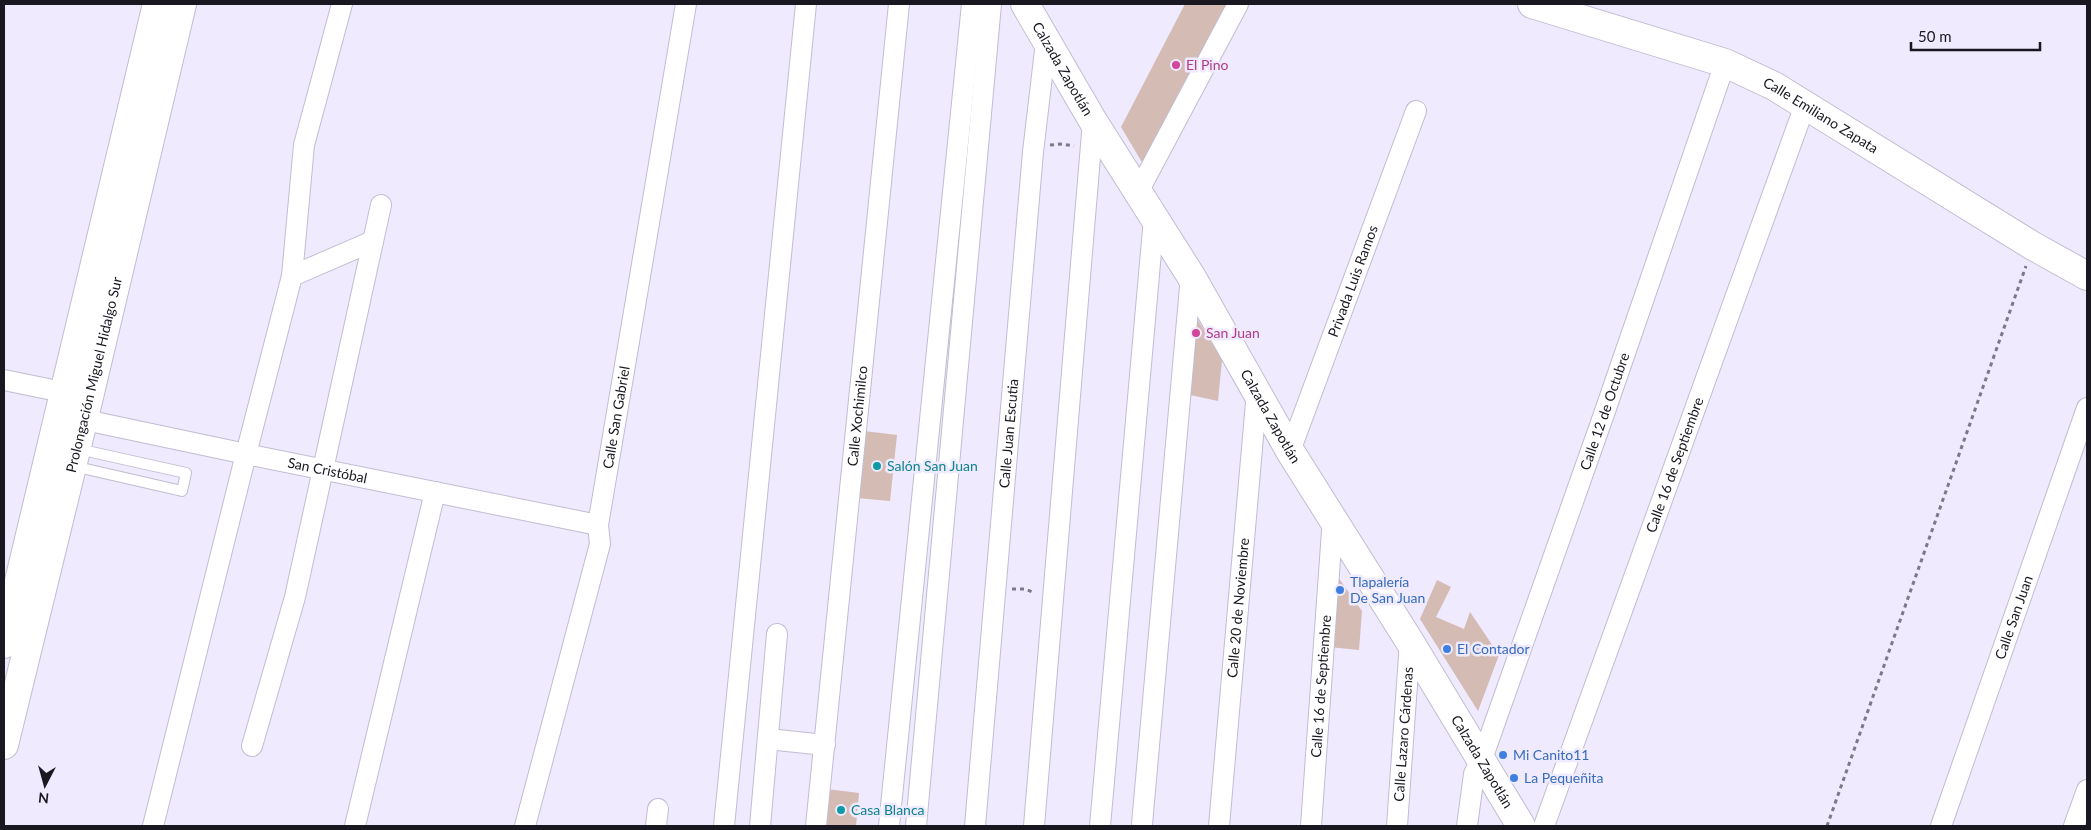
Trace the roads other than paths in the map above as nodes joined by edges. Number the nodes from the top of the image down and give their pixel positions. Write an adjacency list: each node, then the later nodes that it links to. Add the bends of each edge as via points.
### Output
1 (157, 4): 26 (street, Prolongación Miguel Hidalgo Sur)
2 (182, 4): 26 (street, Prolongación Miguel Hidalgo Sur)
3 (342, 4): 21 (street, via 304,145)
4 (686, 4): 34 (street, Calle San Gabriel)
5 (806, 4): 48 (street)
6 (899, 4): 39 (street, Calle Xochimilco)
7 (972, 4): 51 (street)
8 (991, 4): 52 (street)
9 (1025, 4): 12 (street, Calzada Zapotlán)
10 (1238, 4): 17 (street)
11 (1532, 4): 13 (street, Calle Emiliano Zapata)
12 (1046, 42): 16 (street, Calzada Zapotlán); 53 (street, Calle Juan Escutia, via 1033,152)
13 (1725, 63): 14 (street, Calle Emiliano Zapata); 42 (street, Calle 12 de Octubre)
14 (1805, 105): 23 (street, Calle Emiliano Zapata); 61 (street, Calle 16 de Septiembre)
15 (1416, 112): 28 (street, Privada Luis Ramos)
16 (1094, 121): 17 (street, Calzada Zapotlán); 54 (street)
17 (1138, 192): 19 (street, Calzada Zapotlán)
18 (381, 205): 20 (street)
19 (1154, 218): 22 (street, Calzada Zapotlán); 55 (street)
20 (373, 242): 21 (street); 31 (street)
21 (292, 276): 29 (street)
22 (1191, 276): 25 (street, Calzada Zapotlán); 44 (street)
23 (2087, 276)
24 (4, 380): 26 (street, San Cristóbal)
25 (1256, 391): 28 (street, Calzada Zapotlán); 56 (street, Calle 20 de Noviembre)
26 (74, 406): 29 (street, San Cristóbal); 30 (street, Prolongación Miguel Hidalgo Sur); 37 (street, Prolongación Miguel Hidalgo Sur)
27 (2087, 408): 62 (street, Calle San Juan)
28 (1290, 452): 33 (street, Calzada Zapotlán)
29 (246, 454): 31 (street, San Cristóbal); 45 (street)
30 (74, 457): 30 (lane, via 182,491 186,474); 40 (street, Prolongación Miguel Hidalgo Sur)
31 (324, 470): 32 (street, San Cristóbal); 41 (street, via 295,597)
32 (435, 492): 34 (street, San Cristóbal); 46 (street)
33 (1333, 517): 36 (street, Calzada Zapotlán); 57 (street, Calle 16 de Septiembre)
34 (598, 525): 47 (street, Calle San Gabriel, via 600,544)
35 (777, 634): 38 (street)
36 (1410, 642): 42 (street, Calzada Zapotlán); 58 (street, Calle Lazaro Cárdenas)
37 (4, 644)
38 (768, 739): 39 (street); 49 (street)
39 (825, 744): 50 (street, Calle Xochimilco)
40 (4, 745)
41 (252, 746)
42 (1482, 759): 59 (street, Calle 12 de Octubre, via 1474,774); 60 (street, Calzada Zapotlán)
43 (2087, 790): 63 (street)
44 (1142, 824)
45 (153, 826)
46 (355, 826)
47 (525, 826)
48 (724, 826)
49 (760, 826)
50 (816, 826)
51 (889, 826)
52 (916, 826)
53 (975, 826)
54 (1034, 826)
55 (1100, 826)
56 (1219, 826)
57 (1311, 826)
58 (1398, 826)
59 (1467, 826)
60 (1521, 826)
61 (1544, 826)
62 (1941, 826)
63 (2074, 826)

